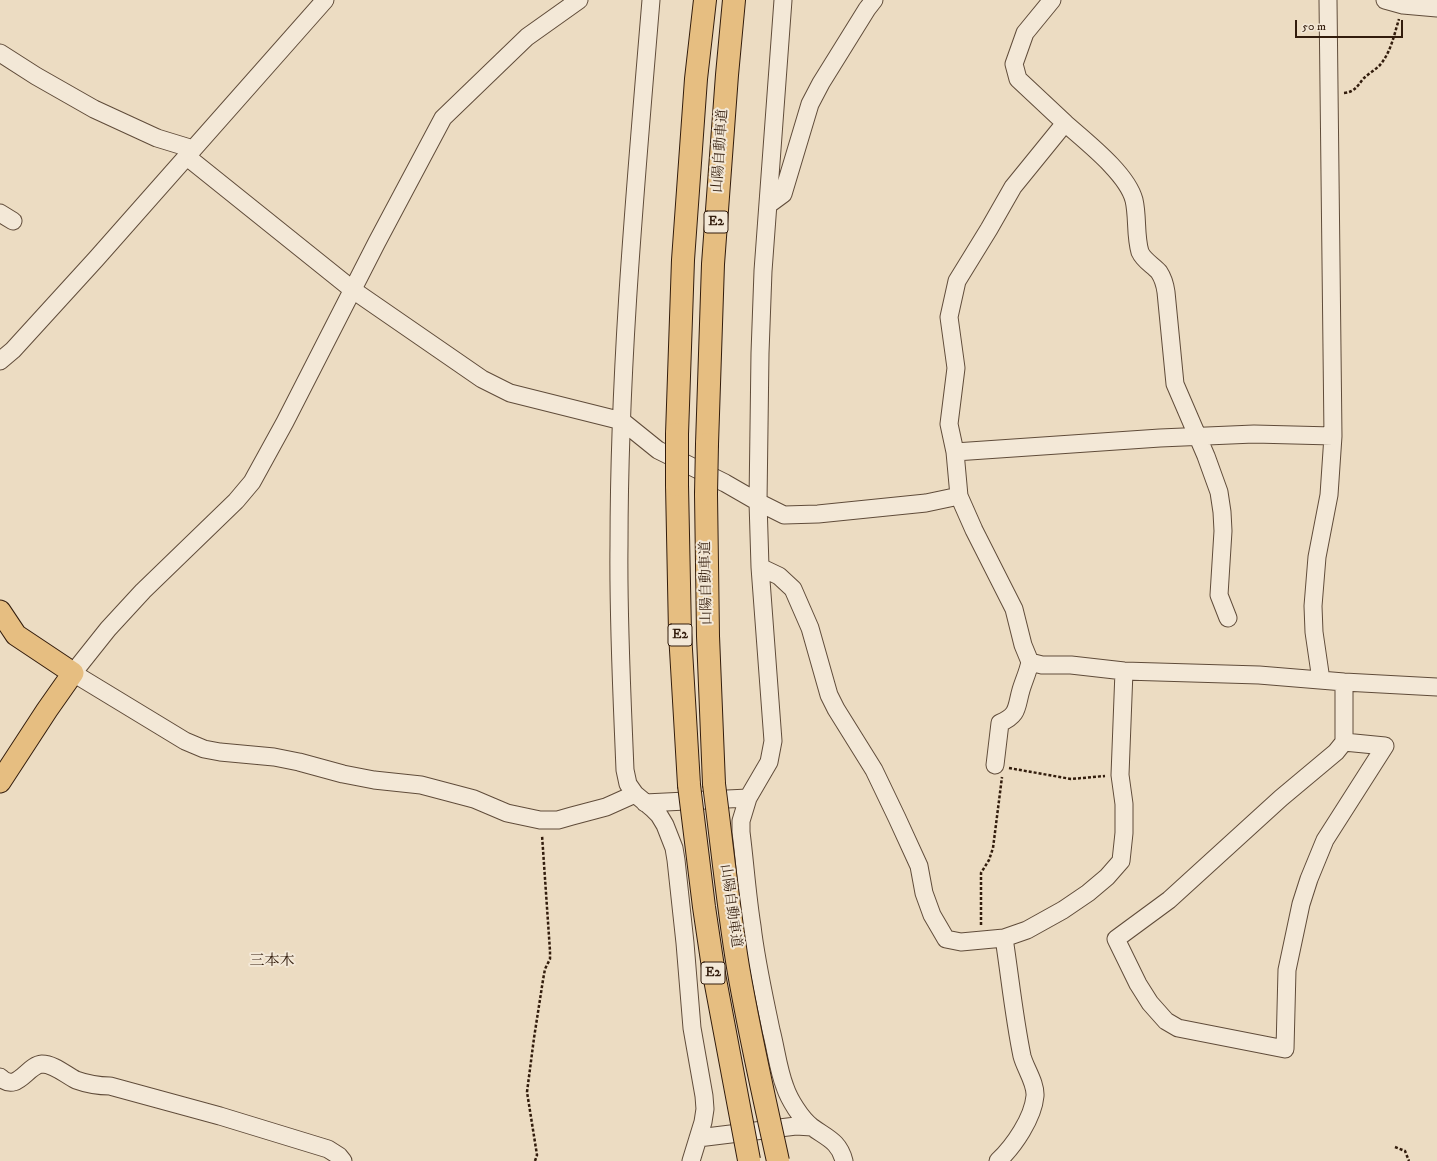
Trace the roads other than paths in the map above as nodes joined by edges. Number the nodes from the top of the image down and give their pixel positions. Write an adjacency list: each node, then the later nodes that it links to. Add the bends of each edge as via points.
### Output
1 (326, 0): 14 (street)
2 (579, 0): 16 (street, via 527,37 443,118)
3 (651, 0): 18 (street, via 631,242)
4 (704, 0): 44 (highway, 山陽自動車道 / E2, bridge, via 684,252 677,434 680,633 689,785 704,907 712,967)
5 (734, 0): 45 (highway, 山陽自動車道 / E2, bridge, via 713,264 706,494 708,636 714,784 729,908 752,1043)
6 (783, 0): 15 (street)
7 (874, 0): 15 (street, via 810,104 784,194)
8 (1052, 0): 13 (street, via 1025,33 1014,64 1018,79)
9 (1328, 0): 19 (street)
10 (1385, 0): 11 (street, via 1403,5)
11 (1437, 8)
12 (0, 53): 14 (street, via 94,109)
13 (1064, 122): 20 (street, via 1116,170 1126,182 1133,197 1141,253 1164,280 1175,384); 21 (street, via 1013,187 957,281 949,317 956,368 949,424)
14 (190, 153): 16 (street); 17 (street, via 87,269)
15 (768, 206): 23 (street, via 760,353)
16 (351, 288): 18 (street, via 438,349 510,393); 28 (street, via 285,422 252,482 236,501 143,591)
17 (0, 361)
18 (622, 421): 23 (street, via 658,450 725,482); 36 (street, via 619,545 625,770 628,784)
19 (1333, 436): 20 (street, via 1254,434); 30 (street, via 1329,495 1317,557 1313,606)
20 (1196, 437): 21 (street); 26 (street, via 1212,474 1222,512 1219,595)
21 (955, 452): 22 (street)
22 (959, 496): 23 (street, via 926,503 784,516); 27 (street, via 1014,609)
23 (758, 502): 24 (street)
24 (760, 567): 37 (street, via 773,741 769,762); 38 (street, via 779,576 793,589 810,628 829,695 874,770 897,818 919,866 924,893 932,915 946,940 961,942)
25 (0, 611): 28 (main road, via 16,635)
26 (1228, 618)
27 (1030, 662): 29 (street); 34 (street, via 1017,710 1010,719 1000,723)
28 (69, 671): 35 (main road); 36 (street, via 185,741 204,749 274,757 374,780 421,785 474,799 507,814 540,820 558,820)
29 (1124, 671): 30 (street, via 1259,675); 38 (street, via 1120,775 1124,833 1121,861 1102,881 1063,910 1027,930)
30 (1321, 680): 31 (street)
31 (1344, 682): 32 (street); 33 (street)
32 (1437, 686)
33 (1344, 742): 33 (street, via 1385,746 1325,840 1309,879 1287,970 1285,1049 1178,1028 1166,1021 1138,984 1116,939 1169,900 1281,798 1336,752)
34 (995, 765)
35 (0, 782)
36 (640, 798): 37 (street); 41 (street, via 659,815 674,848 692,1028 704,1096 705,1109)
37 (748, 798): 40 (street, via 741,821 741,832 761,983 784,1086 793,1103)
38 (1004, 938): 47 (street, via 1016,1026 1024,1061 1035,1088 1035,1097 1020,1134)
39 (0, 1077): 42 (street, via 15,1082 36,1066 44,1064 82,1081 110,1086 220,1116 328,1149)
40 (812, 1127): 41 (street, via 796,1126); 46 (street, via 835,1143 842,1152)
41 (698, 1138): 43 (street)
42 (342, 1161)
43 (691, 1161)
44 (749, 1161)
45 (781, 1161)
46 (844, 1161)
47 (998, 1161)

